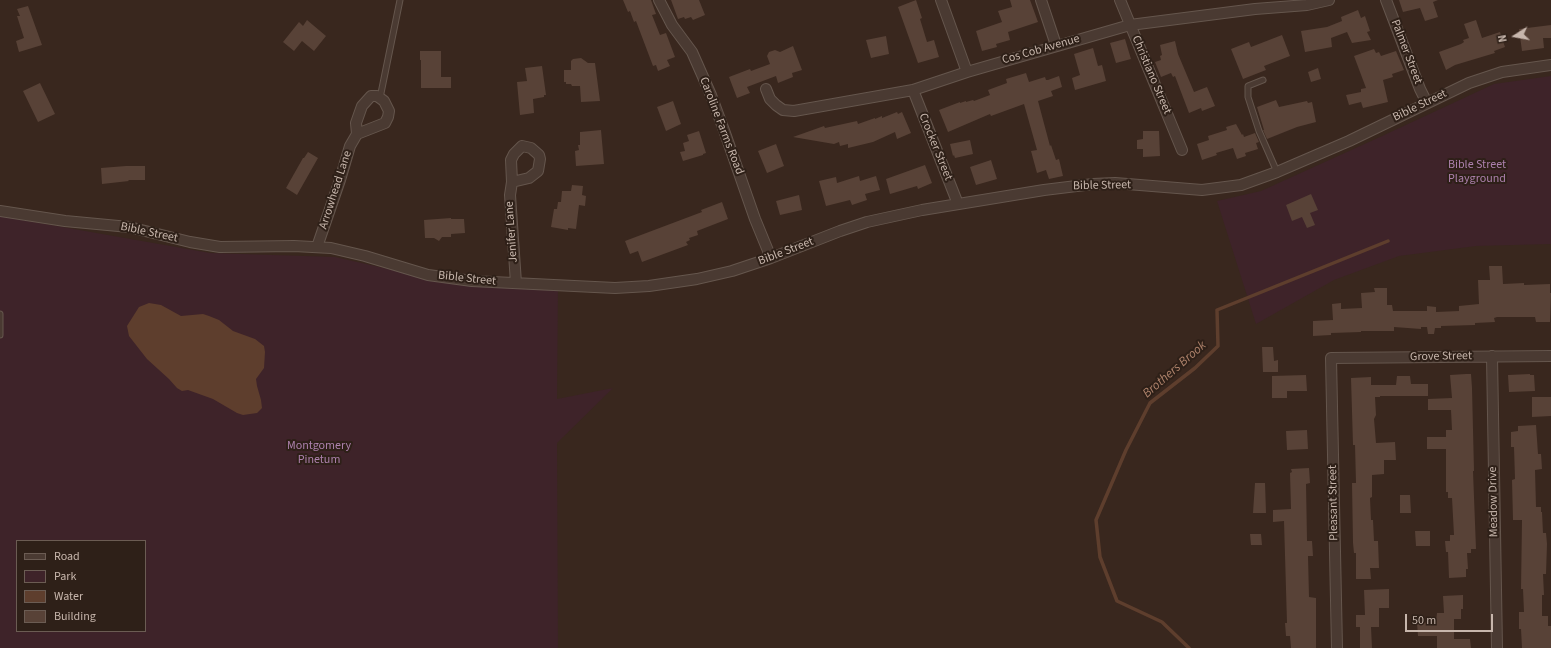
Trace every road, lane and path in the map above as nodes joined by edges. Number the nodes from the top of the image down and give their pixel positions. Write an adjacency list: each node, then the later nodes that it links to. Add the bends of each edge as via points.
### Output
1 (400, 0): 16 (lane)
2 (660, 0): 25 (street, Caroline Farms Road, via 672,25 692,52)
3 (941, 0): 12 (street)
4 (1041, 0): 10 (street)
5 (1120, 0): 9 (street, Christiano Street)
6 (1329, 0): 8 (street, Cos Cob Avenue, via 1308,5)
7 (1386, 0): 17 (street, Palmer Street)
8 (1254, 5): 9 (street, Cos Cob Avenue)
9 (1130, 25): 10 (street, Cos Cob Avenue); 19 (street, Christiano Street)
10 (1056, 45): 12 (street, Cos Cob Avenue)
11 (1551, 65): 17 (street, Bible Street, via 1491,75)
12 (967, 72): 15 (street, Cos Cob Avenue)
13 (1263, 80): 20 (lane, via 1248,86 1247,91 1259,131)
14 (766, 89): 15 (street, Cos Cob Avenue, via 776,105 783,110 794,111)
15 (913, 90): 22 (street, Crocker Street)
16 (380, 98): 18 (street, Arrowhead Lane, via 371,96 362,106 356,122); 18 (street, via 389,111 385,123)
17 (1427, 103): 20 (street, Bible Street)
18 (357, 134): 24 (street, Arrowhead Lane, via 350,146)
19 (1182, 150)
20 (1277, 172): 22 (street, Bible Street, via 1241,185 1214,189 1094,184)
21 (512, 182): 26 (street, Jenifer Lane, via 510,195)
22 (958, 204): 25 (street, Bible Street, via 867,222)
23 (0, 211): 24 (street, Bible Street, via 135,228 206,245)
24 (318, 247): 26 (street, Bible Street, via 365,256 436,276)
25 (771, 258): 26 (street, Bible Street, via 712,276 649,286 615,288)
26 (516, 283)
27 (0, 314): 28 (lane)
28 (0, 336)
29 (1492, 356): 30 (street, Grove Street); 31 (street, Grove Street); 33 (street, Meadow Drive)
30 (1551, 356)
31 (1331, 358): 32 (street, Pleasant Street)
32 (1337, 648)
33 (1496, 648)

